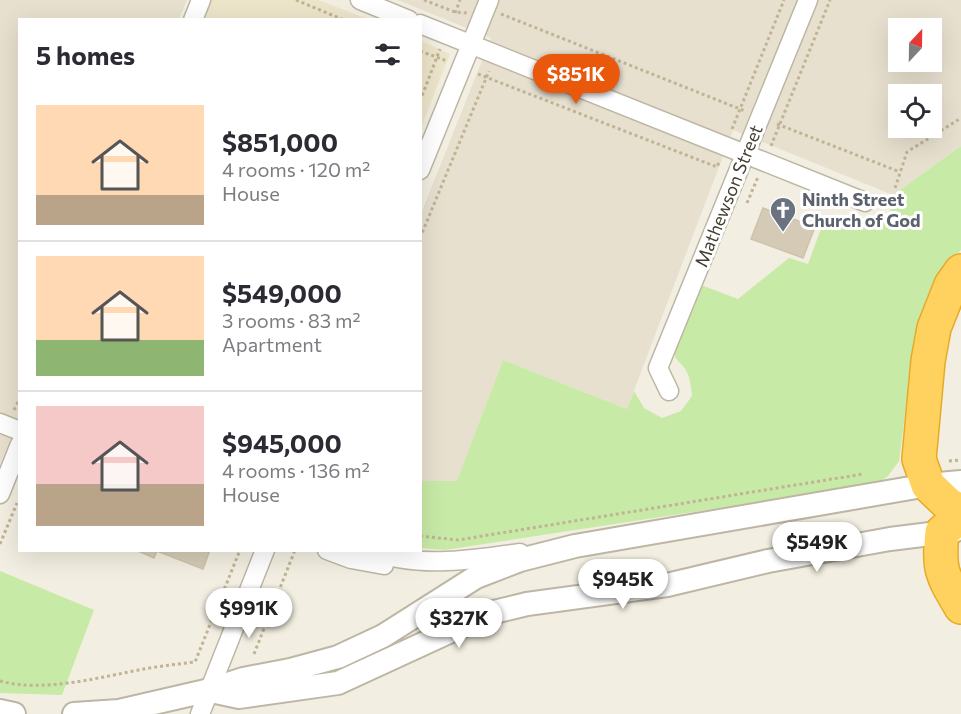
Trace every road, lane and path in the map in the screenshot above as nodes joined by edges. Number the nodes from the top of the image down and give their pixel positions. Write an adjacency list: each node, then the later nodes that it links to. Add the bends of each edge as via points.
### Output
1 (201, 0): 8 (street)
2 (296, 0): 9 (path)
3 (360, 0): 10 (street)
4 (424, 0): 7 (path, via 455,12)
5 (808, 0): 14 (street, Mathewson Street)
6 (830, 0): 16 (path)
7 (495, 9): 12 (street); 13 (path); 14 (path)
8 (194, 18)
9 (339, 18)
10 (404, 18)
11 (422, 25): 12 (street)
12 (471, 44): 13 (street); 19 (street)
13 (492, 52): 17 (street); 24 (path, via 489,70)
14 (761, 117): 16 (path); 17 (street, Mathewson Street)
15 (961, 118): 20 (path, via 907,152)
16 (779, 125): 18 (path); 20 (path)
17 (746, 153): 18 (street); 26 (street, Mathewson Street, via 658,368)
18 (765, 161): 22 (street); 23 (path)
19 (422, 165)
20 (900, 172): 21 (path)
21 (896, 188)
22 (865, 202)
23 (747, 203)
24 (422, 233)
25 (961, 271): 32 (highway, via 951,285 934,328 928,361 919,459)
26 (669, 391)
27 (0, 423): 28 (street)
28 (18, 430)
29 (18, 449): 34 (street)
30 (961, 460): 32 (path)
31 (869, 473): 37 (path, via 458,540)
32 (925, 475): 33 (street); 36 (highway, via 950,506); 39 (street)
33 (961, 482)
34 (0, 494)
35 (18, 501): 38 (path)
36 (956, 522): 46 (highway, via 939,559); 49 (street, via 667,585 574,596 490,613 338,683 239,697)
37 (422, 536)
38 (0, 544)
39 (575, 546): 45 (street); 49 (street, via 520,560 476,577 383,636 338,657)
40 (239, 552): 48 (path, via 195,662 45,684)
41 (264, 552): 49 (street)
42 (294, 552): 47 (path)
43 (332, 552): 45 (street, via 423,572)
44 (378, 552): 45 (street, via 412,560)
45 (459, 562)
46 (961, 607)
47 (254, 654)
48 (0, 681)
49 (210, 690): 52 (street, via 119,711); 53 (street)
50 (0, 711): 51 (street)
51 (14, 714)
52 (74, 714)
53 (200, 714)

